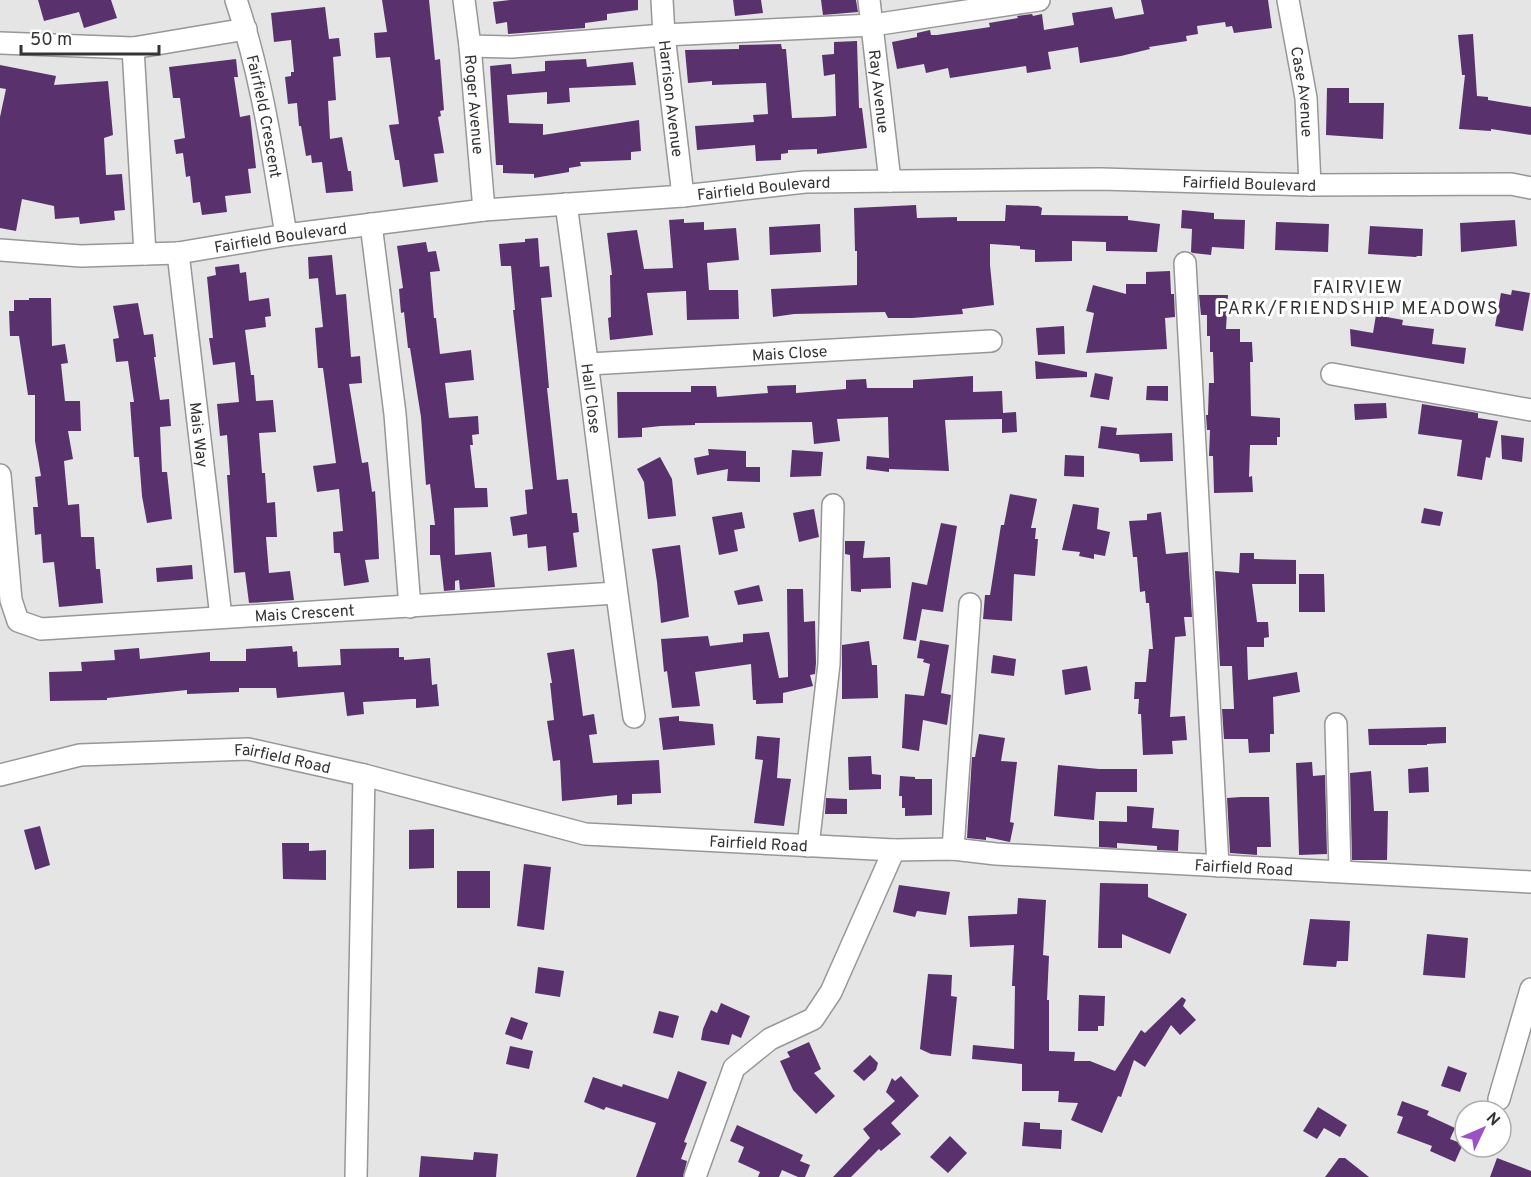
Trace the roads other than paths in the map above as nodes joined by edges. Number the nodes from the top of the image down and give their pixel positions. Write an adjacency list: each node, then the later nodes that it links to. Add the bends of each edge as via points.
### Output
1 (236, 0): 8 (street, Fairfield Crescent)
2 (464, 0): 11 (street, Roger Avenue)
3 (662, 0): 9 (street, Harrison Avenue)
4 (869, 0): 7 (street, Ray Avenue)
5 (1039, 0): 7 (street)
6 (1288, 0): 14 (street, Case Avenue, via 1306,98)
7 (873, 25): 9 (street); 13 (street, Ray Avenue)
8 (246, 29): 12 (street); 20 (street, Fairfield Crescent, via 268,123)
9 (664, 35): 11 (street, via 512,47); 16 (street, Harrison Avenue)
10 (0, 43): 12 (street)
11 (470, 46): 18 (street, Roger Avenue)
12 (134, 48): 23 (street)
13 (890, 181): 14 (street, Fairfield Boulevard, via 1101,179); 16 (street, Fairfield Boulevard, via 805,182)
14 (1310, 185): 15 (street, Fairfield Boulevard, via 1511,184)
15 (1531, 188)
16 (683, 196): 17 (street, Fairfield Boulevard)
17 (566, 204): 18 (street, Fairfield Boulevard); 26 (street, Hall Close)
18 (484, 210): 19 (street, Fairfield Boulevard)
19 (371, 224): 20 (street, Fairfield Boulevard); 33 (street, via 395,414)
20 (285, 235): 22 (street, Fairfield Boulevard)
21 (0, 250): 23 (street, Fairfield Boulevard, via 81,256)
22 (178, 253): 23 (street, Fairfield Boulevard); 34 (street, Mais Way)
23 (145, 254)
24 (1185, 263): 42 (street)
25 (991, 340): 26 (street, Mais Close)
26 (589, 364): 31 (street, Hall Close)
27 (1332, 374): 28 (street)
28 (1531, 410)
29 (0, 475): 34 (street, Mais Crescent, via 11,600 18,621 41,628)
30 (833, 505): 39 (street, via 829,664)
31 (616, 593): 33 (street, Mais Crescent); 35 (street, Hall Close)
32 (970, 604): 40 (street)
33 (411, 607): 34 (street, Mais Crescent)
34 (221, 617)
35 (634, 717)
36 (1336, 724): 43 (street)
37 (0, 775): 38 (street, Fairfield Road, via 80,755 248,749)
38 (364, 775): 39 (street, Fairfield Road, via 585,834); 47 (street)
39 (808, 846): 41 (street, Fairfield Road)
40 (953, 849): 41 (street, Fairfield Road); 42 (street, Fairfield Road)
41 (894, 850): 48 (street, via 831,992 813,1019 770,1039 734,1068)
42 (1218, 866): 43 (street, Fairfield Road)
43 (1340, 871): 44 (street, Fairfield Road)
44 (1531, 882)
45 (1531, 989): 46 (street)
46 (1499, 1099)
47 (356, 1177)
48 (695, 1177)

